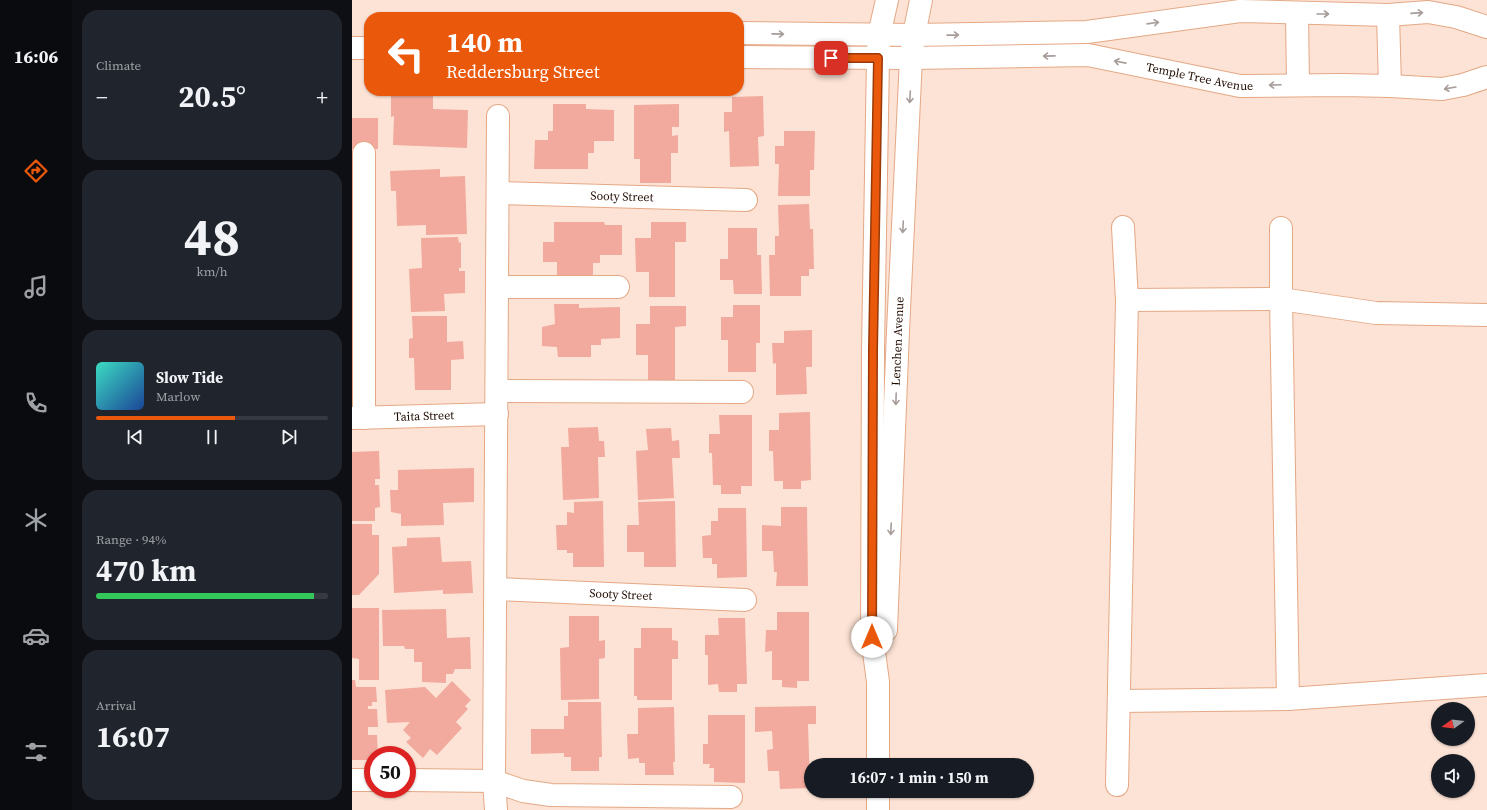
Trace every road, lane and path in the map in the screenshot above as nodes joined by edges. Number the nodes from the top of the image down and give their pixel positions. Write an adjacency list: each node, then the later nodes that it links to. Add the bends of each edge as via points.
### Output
1 (887, 0): 7 (street, Lenchen Avenue)
2 (921, 0): 8 (street, Lenchen Avenue)
3 (1297, 14): 4 (street, one-way to 4); 8 (street, one-way to 3, via 1087,32 1240,11); 15 (street)
4 (1388, 16): 5 (street, one-way to 5, via 1428,12 1446,14); 16 (street)
5 (1487, 28)
6 (744, 33): 7 (street, one-way to 7)
7 (878, 35): 8 (street); 12 (street, Lenchen Avenue)
8 (914, 36): 13 (street, Lenchen Avenue)
9 (352, 48): 10 (street)
10 (364, 48)
11 (744, 57): 12 (street, Temple Tree Avenue)
12 (878, 58): 13 (street, Temple Tree Avenue); 34 (street, Lenchen Avenue, via 872,637)
13 (911, 58): 15 (street, Temple Tree Avenue, one-way to 13, via 1240,86 1088,55); 34 (street, Lenchen Avenue, one-way to 34, via 886,635)
14 (1487, 76): 16 (street, Temple Tree Avenue, one-way to 16, via 1442,89)
15 (1298, 85): 16 (street, Temple Tree Avenue)
16 (1390, 86)
17 (498, 116): 19 (street)
18 (364, 153): 31 (street)
19 (498, 193): 20 (street, Sooty Street); 23 (street)
20 (746, 200)
21 (1123, 227): 26 (street)
22 (1281, 228): 25 (street)
23 (498, 287): 24 (street); 28 (street)
24 (618, 287)
25 (1281, 299): 26 (street); 27 (street, via 1376,313); 36 (street)
26 (1127, 300): 37 (street)
27 (1487, 315)
28 (497, 391): 29 (street); 30 (street)
29 (742, 392)
30 (497, 414): 31 (street, Taita Street); 32 (street)
31 (358, 418)
32 (496, 589): 33 (street, Sooty Street); 42 (street)
33 (745, 600)
34 (878, 682): 38 (street, Lenchen Avenue)
35 (1487, 686): 36 (street)
36 (1288, 699): 37 (street)
37 (1119, 701): 43 (street)
38 (878, 758)
39 (352, 780): 40 (street)
40 (364, 780)
41 (416, 780): 42 (street)
42 (494, 781): 44 (street, via 523,791 551,795); 46 (street)
43 (1117, 785)
44 (731, 797)
45 (878, 798): 47 (street)
46 (496, 810)
47 (878, 810)

